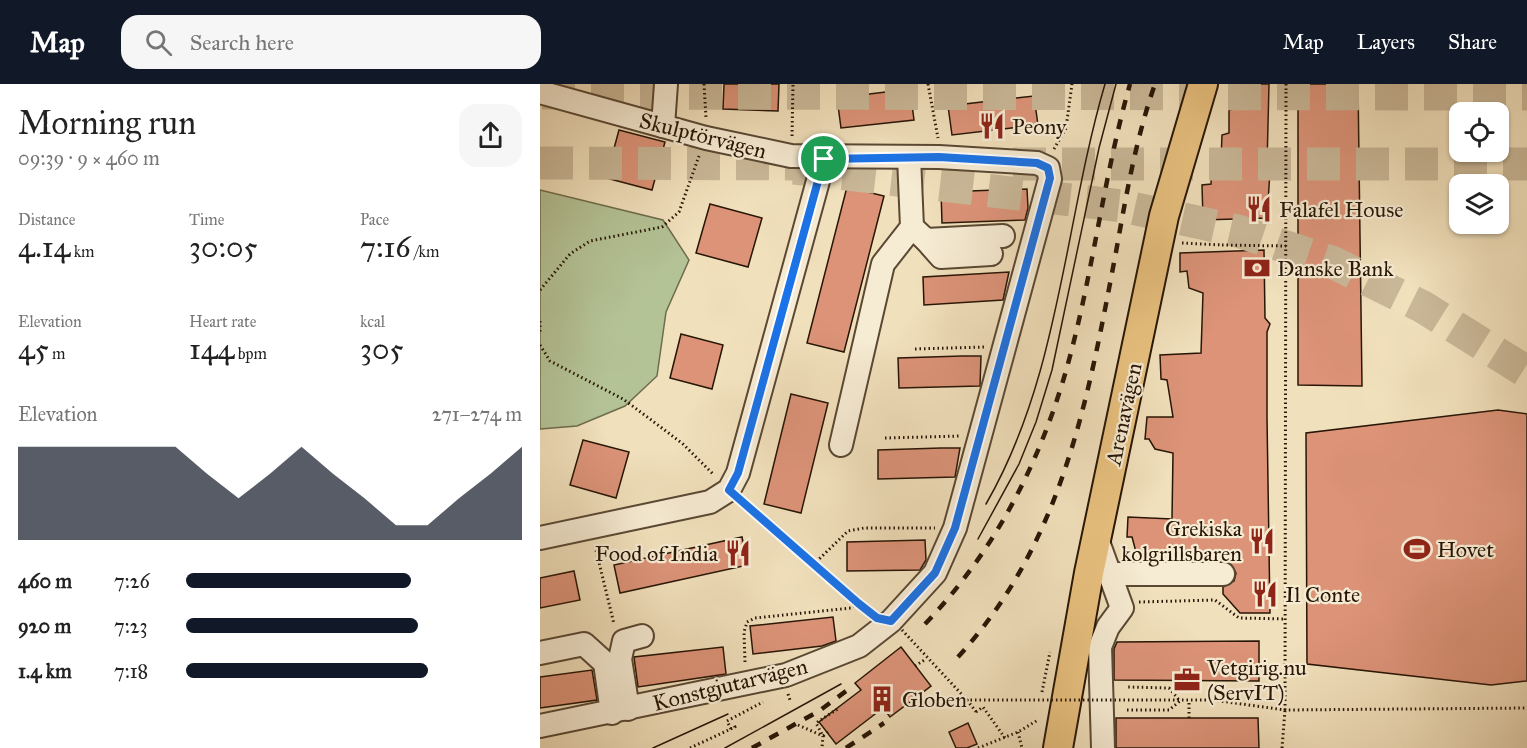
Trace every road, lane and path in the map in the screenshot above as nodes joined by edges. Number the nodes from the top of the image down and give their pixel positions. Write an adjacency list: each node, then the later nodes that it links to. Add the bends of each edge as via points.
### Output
1 (666, 84): 9 (street)
2 (704, 84): 11 (path)
3 (793, 84): 12 (path)
4 (928, 84): 10 (path)
5 (1072, 84): 15 (path, via 1066,128)
6 (1203, 84): 33 (main road, Arenavägen, via 1164,216)
7 (1286, 84): 19 (path, bridge)
8 (540, 92): 9 (street, Skulptörvägen)
9 (663, 126): 11 (street, Skulptörvägen)
10 (938, 140)
11 (703, 146): 12 (street, Skulptörvägen); 20 (path, via 680,212 662,227 590,241 570,254)
12 (791, 156): 14 (street, Skulptörvägen)
13 (909, 157): 14 (street, Skulptörvägen); 15 (street, Skulptörvägen, via 1037,163); 16 (street)
14 (824, 159): 29 (street, via 738,473)
15 (1048, 168): 26 (street, Konstgjutarvägen, via 1048,192)
16 (919, 233): 18 (street, via 941,257); 28 (street, via 883,264)
17 (1182, 244): 19 (path, bridge)
18 (997, 245)
19 (1286, 246): 39 (path, bridge)
20 (540, 290)
21 (540, 321): 22 (path)
22 (540, 333)
23 (540, 345): 29 (path, via 550,361 623,399 683,444)
24 (974, 347): 25 (path)
25 (915, 349)
26 (981, 435): 27 (path); 40 (street, Konstgjutarvägen, via 955,528 935,573)
27 (885, 438)
28 (841, 445)
29 (729, 490): 30 (street, via 710,502); 34 (path)
30 (590, 527): 32 (street); 41 (path, via 610,618)
31 (938, 528): 34 (path, via 848,531)
32 (540, 538)
33 (1097, 539): 35 (street); 66 (main road, Arenavägen)
34 (813, 565): 38 (path)
35 (1110, 574): 36 (street); 37 (street)
36 (1223, 574)
37 (1120, 602): 39 (path, via 1215,600 1239,618); 67 (street, via 1122,608 1100,647)
38 (858, 603): 40 (path); 45 (path, via 851,608 747,622 744,656)
39 (1286, 619): 53 (path, bridge)
40 (896, 626): 43 (path, bridge); 45 (street, Konstgjutarvägen, via 859,646 786,675)
41 (633, 638): 54 (street, via 620,659)
42 (540, 653): 54 (street, via 584,645 605,663)
43 (926, 659): 44 (path); 47 (path, bridge)
44 (915, 666)
45 (749, 683): 54 (street, Konstgjutarvägen)
46 (1128, 687): 48 (path, via 1169,688)
47 (967, 700): 48 (path, bridge); 62 (path, via 976,712 983,707)
48 (1180, 701): 49 (path, bridge); 52 (path, via 1168,710)
49 (1189, 701): 53 (path, bridge, via 1213,700); 56 (path)
50 (839, 708): 61 (path, via 816,723)
51 (1527, 708): 53 (path)
52 (1127, 710)
53 (1286, 710): 68 (path)
54 (620, 711): 58 (street, Konstgjutarvägen)
55 (739, 715): 63 (path, via 728,721 734,728)
56 (1189, 718)
57 (798, 725): 61 (path)
58 (540, 726)
59 (828, 732): 61 (path)
60 (1018, 732): 65 (path)
61 (823, 736): 64 (path)
62 (1005, 738)
63 (690, 748)
64 (822, 748)
65 (1022, 748)
66 (1058, 748)
67 (1103, 748)
68 (1282, 748)

